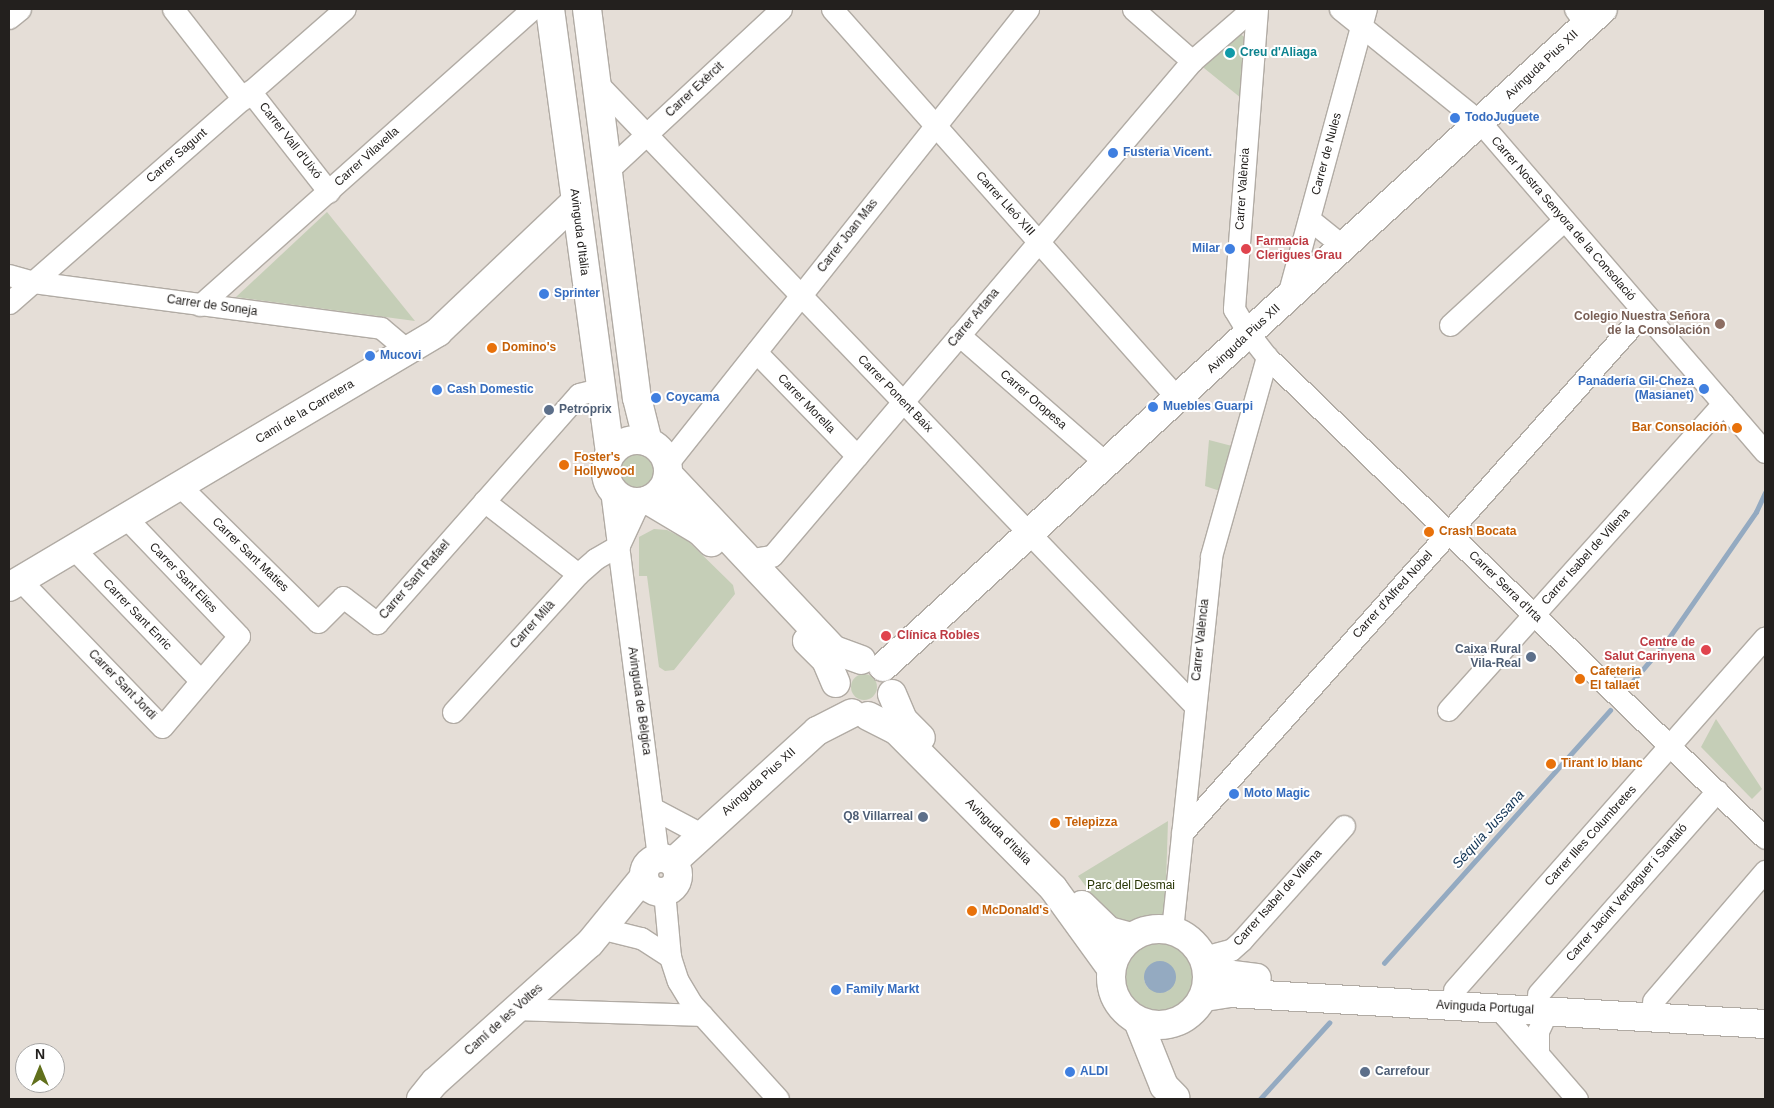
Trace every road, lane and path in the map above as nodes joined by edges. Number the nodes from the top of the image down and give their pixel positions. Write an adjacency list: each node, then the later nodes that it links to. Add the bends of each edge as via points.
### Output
1 (20, 9): 15 (street)
2 (173, 9): 18 (street, Carrer Vall d'Uixó)
3 (345, 9): 18 (street, Carrer Sagunt)
4 (587, 9): 17 (main road)
5 (781, 9): 21 (street, Carrer Exèrcit)
6 (832, 9): 20 (street, Carrer Lleó XIII)
7 (1028, 9): 20 (street, Carrer Joan Mas)
8 (1132, 9): 16 (street)
9 (1252, 9): 16 (street, Carrer Artana)
10 (1257, 9): 37 (street, Carrer València, via 1234,309)
11 (1340, 9): 14 (street, Carrer Nostra Senyora de la Consolació)
12 (533, 10): 23 (street, Carrer Vilavella); 24 (main road, Avinguda d'Itàlia)
13 (1588, 14): 19 (main road, Avinguda Pius XII)
14 (1364, 17): 19 (street, Carrer Nostra Senyora de la Consolació); 25 (street, Carrer de Nules)
15 (9, 18)
16 (1192, 61): 27 (street, Carrer Artana)
17 (596, 83): 21 (street, Carrer Ponent Baix); 22 (main road)
18 (247, 95): 23 (street, Carrer Vall d'Uixó); 30 (street, Carrer Sagunt)
19 (1480, 122): 26 (street, Carrer Nostra Senyora de la Consolació); 28 (main road, Avinguda Pius XII)
20 (935, 125): 27 (street, Carrer Lleó XIII); 31 (street, Carrer Joan Mas)
21 (647, 135): 22 (street, Carrer Exèrcit); 31 (street, Carrer Ponent Baix)
22 (608, 170): 46 (main road, via 637,398)
23 (329, 192): 34 (street, Carrer Vilavella)
24 (575, 202): 39 (main road, Camí de la Carretera, via 438,332); 42 (main road, Avinguda d'Itàlia)
25 (1309, 218): 28 (street); 32 (street, Carrer de Nules)
26 (1564, 220): 35 (street, Carrer Nostra Senyora de la Consolació); 36 (street)
27 (1038, 242): 38 (street, Carrer Artana); 43 (street, Carrer Lleó XIII)
28 (1344, 247): 32 (main road, Avinguda Pius XII)
29 (9, 275): 30 (street, Carrer de Soneja)
30 (33, 282): 33 (street, Carrer Sagunt); 34 (street, Carrer de Soneja)
31 (801, 296): 40 (street, Carrer Joan Mas); 44 (street, Carrer Ponent Baix)
32 (1287, 299): 37 (main road, Avinguda Pius XII)
33 (9, 303)
34 (200, 305): 39 (street, Carrer de Soneja, via 381,328)
35 (1644, 312): 45 (street, Carrer Nostra Senyora de la Consolació); 57 (street, Carrer d'Alfred Nobel)
36 (1450, 325)
37 (1249, 334): 41 (street, Carrer Serra d'Irta); 43 (main road, Avinguda Pius XII)
38 (959, 335): 44 (street, Carrer Artana); 50 (street, Carrer Oropesa)
39 (408, 351): 52 (main road, Camí de la Carretera)
40 (756, 352): 49 (street, Carrer Morella); 51 (street, Carrer Joan Mas)
41 (1267, 357): 57 (street, Carrer Serra d'Irta); 72 (street, Carrer València, via 1210,556)
42 (599, 389): 48 (main road, Avinguda d'Itàlia); 54 (street, Carrer Sant Rafael, via 579,394)
43 (1178, 399): 50 (main road, Avinguda Pius XII)
44 (903, 402): 49 (street, Carrer Artana); 58 (street, Carrer Ponent Baix)
45 (1723, 403): 47 (street, Carrer Nostra Senyora de la Consolació); 64 (street, Carrer Isabel de Villena)
46 (648, 442): 48 (main road, via 627,441); 51 (main road, via 657,447)
47 (1765, 452)
48 (610, 454): 53 (main road, via 605,472)
49 (857, 456): 61 (street, Carrer Artana, via 772,556)
50 (1107, 464): 58 (main road, Avinguda Pius XII)
51 (668, 469): 55 (main road, via 662,490); 61 (main road)
52 (181, 487): 56 (main road, Camí de la Carretera); 65 (street, Carrer Sant Maties)
53 (612, 490): 55 (main road, via 624,499); 59 (street, Avinguda de Bèlgica)
54 (484, 501): 62 (street); 65 (street, Carrer Sant Rafael, via 377,623 343,597)
55 (643, 501): 59 (street); 71 (main road, via 700,531 826,660)
56 (127, 519): 60 (main road, Camí de la Carretera); 66 (street, Carrer Sant Elies)
57 (1448, 532): 64 (street, Carrer Serra d'Irta); 79 (street, Carrer d'Alfred Nobel)
58 (1030, 535): 68 (main road, Avinguda Pius XII); 72 (street, Carrer Ponent Baix)
59 (619, 545): 62 (street, Carrer Milà); 77 (street, Avinguda de Bèlgica)
60 (74, 549): 63 (main road, Camí de la Carretera); 69 (street, Carrer Sant Enric)
61 (746, 560): 68 (main road, via 834,650)
62 (578, 574): 74 (street, Carrer Milà)
63 (14, 583): 69 (street, Carrer Sant Jordi, via 162,726)
64 (1534, 614): 73 (street, Carrer Isabel de Villena); 75 (street, Carrer Serra d'Irta)
65 (318, 622)
66 (239, 636): 69 (street, Carrer Sant Jordi)
67 (1765, 636): 75 (street, Carrer Illes Columbretes)
68 (872, 663): 70 (main road, via 890,676); 71 (main road, via 845,667)
69 (201, 681)
70 (892, 694): 71 (main road, via 883,709); 85 (main road, Avinguda d'Itàlia, via 903,720 1096,921 1109,931)
71 (848, 702): 80 (main road, Avinguda Pius XII); 88 (main road, Avinguda d'Itàlia, via 896,730 1053,888)
72 (1194, 705): 79 (street, Carrer València)
73 (1448, 710)
74 (453, 712)
75 (1670, 746): 76 (street, Carrer Serra d'Irta); 90 (street, Carrer Illes Columbretes)
76 (1716, 791): 81 (street, Carrer Serra d'Irta); 92 (street, Carrer Jacint Verdaguer i Santaló)
77 (654, 810): 80 (street); 83 (street, Avinguda de Bèlgica)
78 (1344, 826): 89 (street, Carrer Isabel de Villena)
79 (1182, 833): 84 (street, Carrer València)
80 (701, 834): 83 (main road, Avinguda Pius XII)
81 (1765, 838)
82 (1765, 871): 91 (street)
83 (660, 876): 86 (main road, Camí de les Voltes); 87 (street, Avinguda de Bèlgica)
84 (1172, 930): 85 (main road, via 1152,929); 89 (main road, via 1192,940)
85 (1132, 936): 88 (main road, via 1118,950)
86 (601, 937): 87 (street, via 641,938); 94 (main road, Camí de les Voltes)
87 (670, 957): 95 (street, Avinguda de Bèlgica, via 678,981)
88 (1111, 968): 96 (main road, via 1112,989 1118,1002)
89 (1206, 976): 90 (main road, Avinguda Portugal); 93 (main road, Avinguda Portugal, via 1229,993); 98 (main road, via 1191,1015)
90 (1454, 990): 92 (main road, Avinguda Portugal)
91 (1653, 1001): 92 (main road, Avinguda Portugal); 97 (main road, Avinguda Portugal)
92 (1542, 1003): 93 (main road, Avinguda Portugal); 97 (main road, Avinguda Portugal); 99 (street, Carrer Jacint Verdaguer i Santaló)
93 (1498, 1009): 99 (street)
94 (516, 1010): 95 (street); 101 (main road, Camí de les Voltes, via 434,1082)
95 (702, 1015): 102 (street, Avinguda de Bèlgica)
96 (1138, 1022): 98 (main road); 100 (main road, via 1164,1086)
97 (1763, 1023)
98 (1172, 1025): 100 (main road, via 1166,1048)
99 (1538, 1052): 103 (street)
100 (1175, 1098)
101 (421, 1099)
102 (778, 1099)
103 (1577, 1099)

